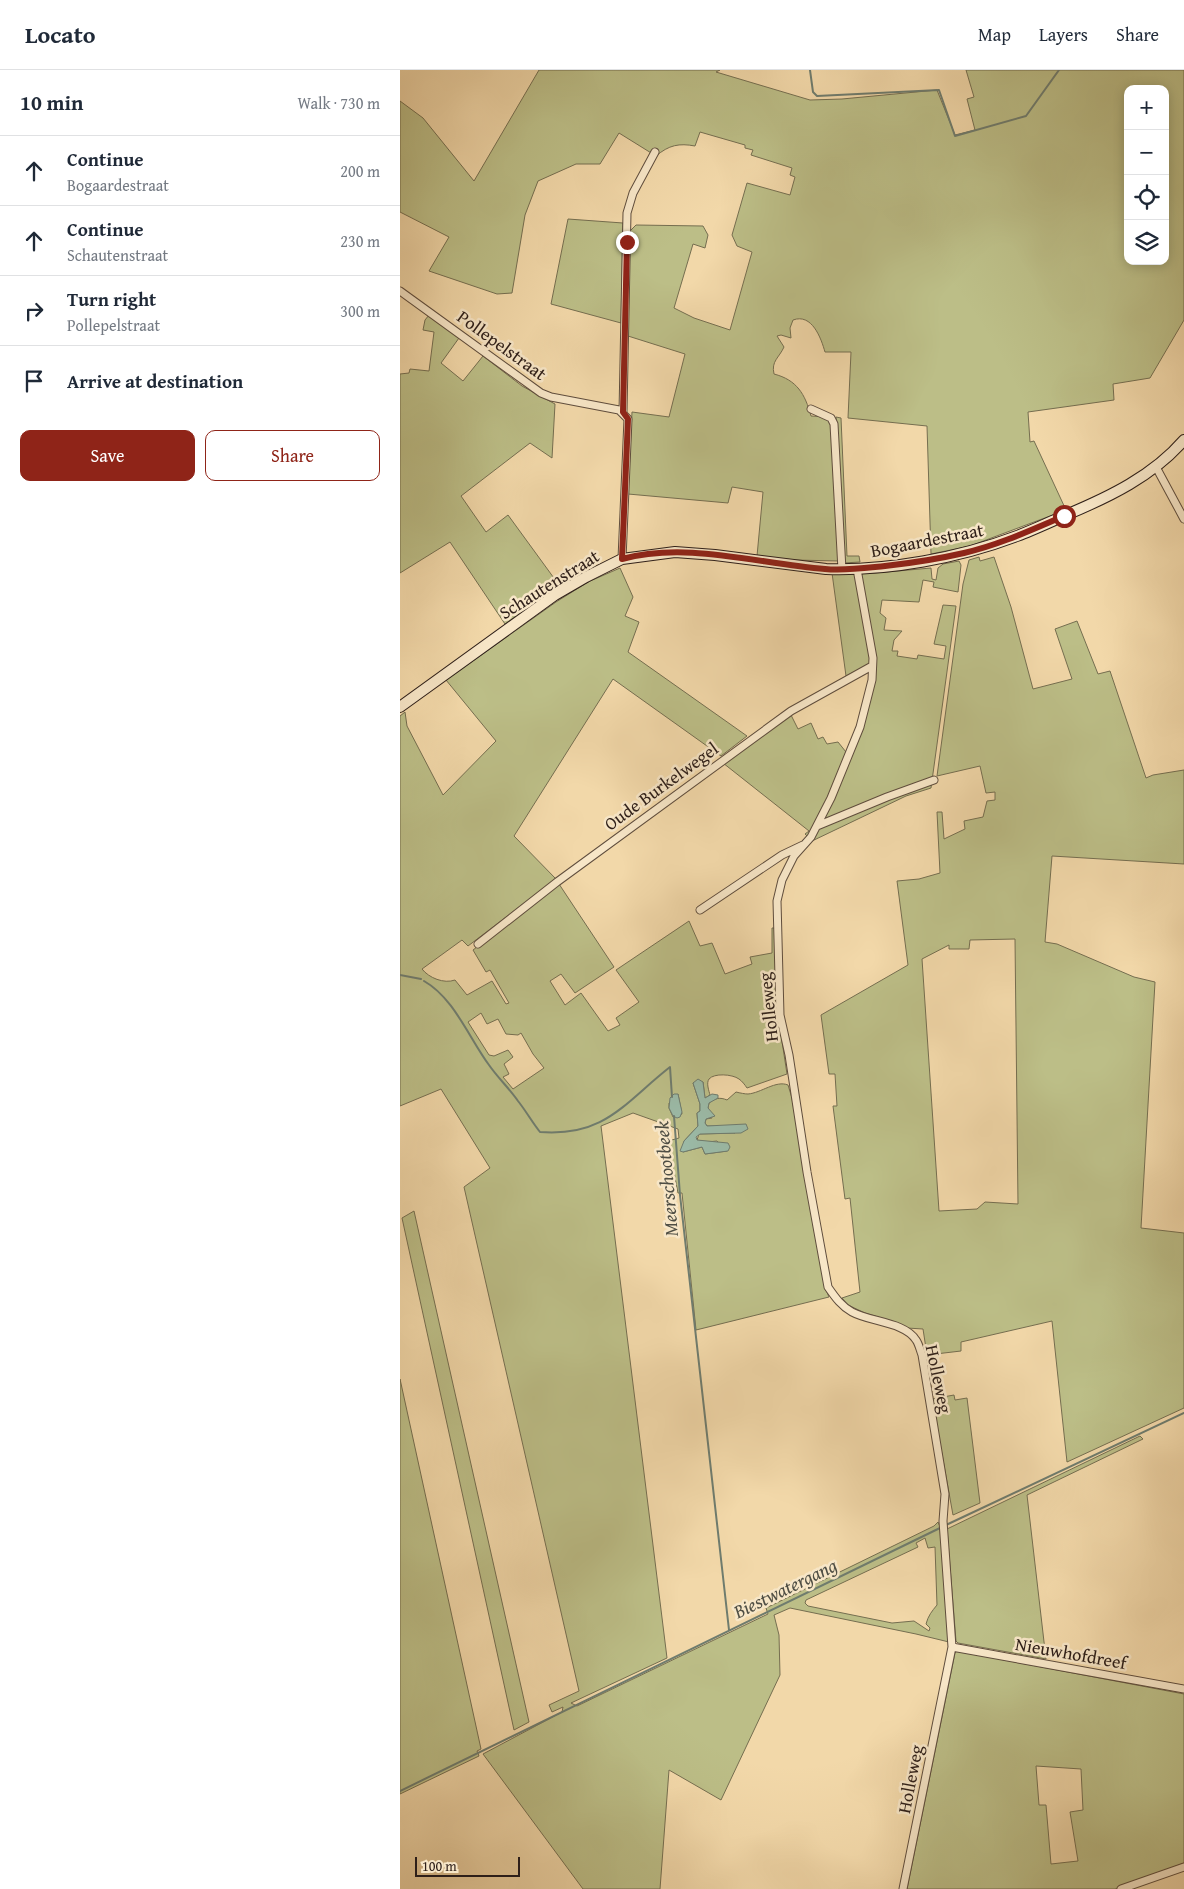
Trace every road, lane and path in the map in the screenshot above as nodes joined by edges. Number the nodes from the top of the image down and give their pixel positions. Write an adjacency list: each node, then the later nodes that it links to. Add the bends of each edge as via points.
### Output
1 (655, 152): 4 (street, via 633,193 627,213)
2 (400, 290): 4 (street, Pollepelstraat, via 541,393)
3 (811, 409): 10 (street, via 831,418 834,424)
4 (623, 412): 8 (street, via 628,419)
5 (1184, 440): 6 (street, Bogaardestraat)
6 (1156, 466): 7 (street); 9 (street, Bogaardestraat, via 1136,481 1085,507 1016,537 965,553)
7 (1184, 520)
8 (622, 559): 10 (street, Schautenstraat, via 675,552); 12 (street, Schautenstraat, via 555,595)
9 (857, 569): 10 (street, Schautenstraat); 11 (street, Holleweg)
10 (842, 570)
11 (872, 666): 14 (street, Holleweg, via 872,680 860,727); 17 (street, Oude Burkelwegel, via 791,711 557,882)
12 (400, 707)
13 (934, 780): 14 (street)
14 (817, 826): 15 (street, Holleweg)
15 (804, 845): 16 (street, via 782,855); 18 (street, Holleweg, via 794,856 782,880 777,901 780,1015 822,1263 828,1287 837,1301 852,1313 906,1331 917,1341 922,1355 946,1494 944,1524)
16 (700, 910)
17 (478, 944)
18 (952, 1647): 19 (street, Nieuwhofdreef); 21 (street, Holleweg)
19 (1184, 1689)
20 (1184, 1867): 22 (street)
21 (903, 1889)
22 (1121, 1889)

